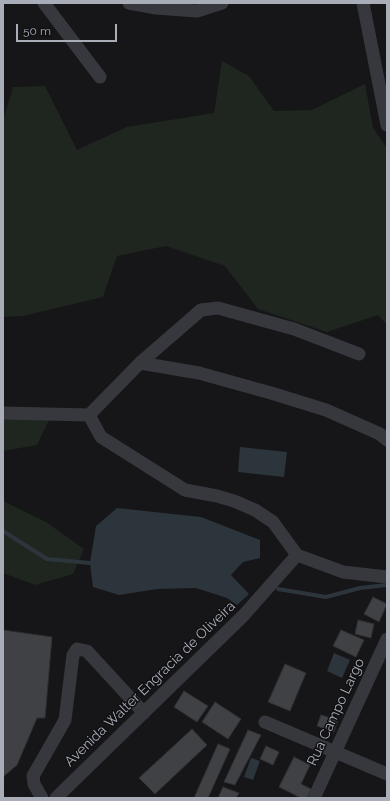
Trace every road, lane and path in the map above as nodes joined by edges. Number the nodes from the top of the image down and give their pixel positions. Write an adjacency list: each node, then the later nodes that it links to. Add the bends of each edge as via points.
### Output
1 (44, 3): 5 (street)
2 (129, 3): 3 (street, via 197,11)
3 (222, 3)
4 (363, 3): 6 (street)
5 (100, 77)
6 (387, 125)
7 (358, 354): 8 (street, via 294,329 218,308 201,310)
8 (140, 363): 10 (street); 11 (street, via 199,373 326,410 380,434)
9 (3, 413): 10 (street)
10 (88, 415): 12 (street, via 101,437 185,490 234,502 255,510 274,522)
11 (387, 440)
12 (297, 555): 13 (street, via 343,572); 15 (street, Avenida Walter Engracia de Oliveira, via 266,592)
13 (387, 577)
14 (387, 639): 17 (street, Rua Campo Largo)
15 (144, 714): 19 (street, via 87,650 76,648 65,720 33,776 34,784); 20 (street, Avenida Walter Engracia de Oliveira)
16 (265, 722): 17 (street)
17 (335, 751): 18 (street); 21 (street, Rua Campo Largo)
18 (387, 774)
19 (42, 798)
20 (56, 798)
21 (314, 798)

